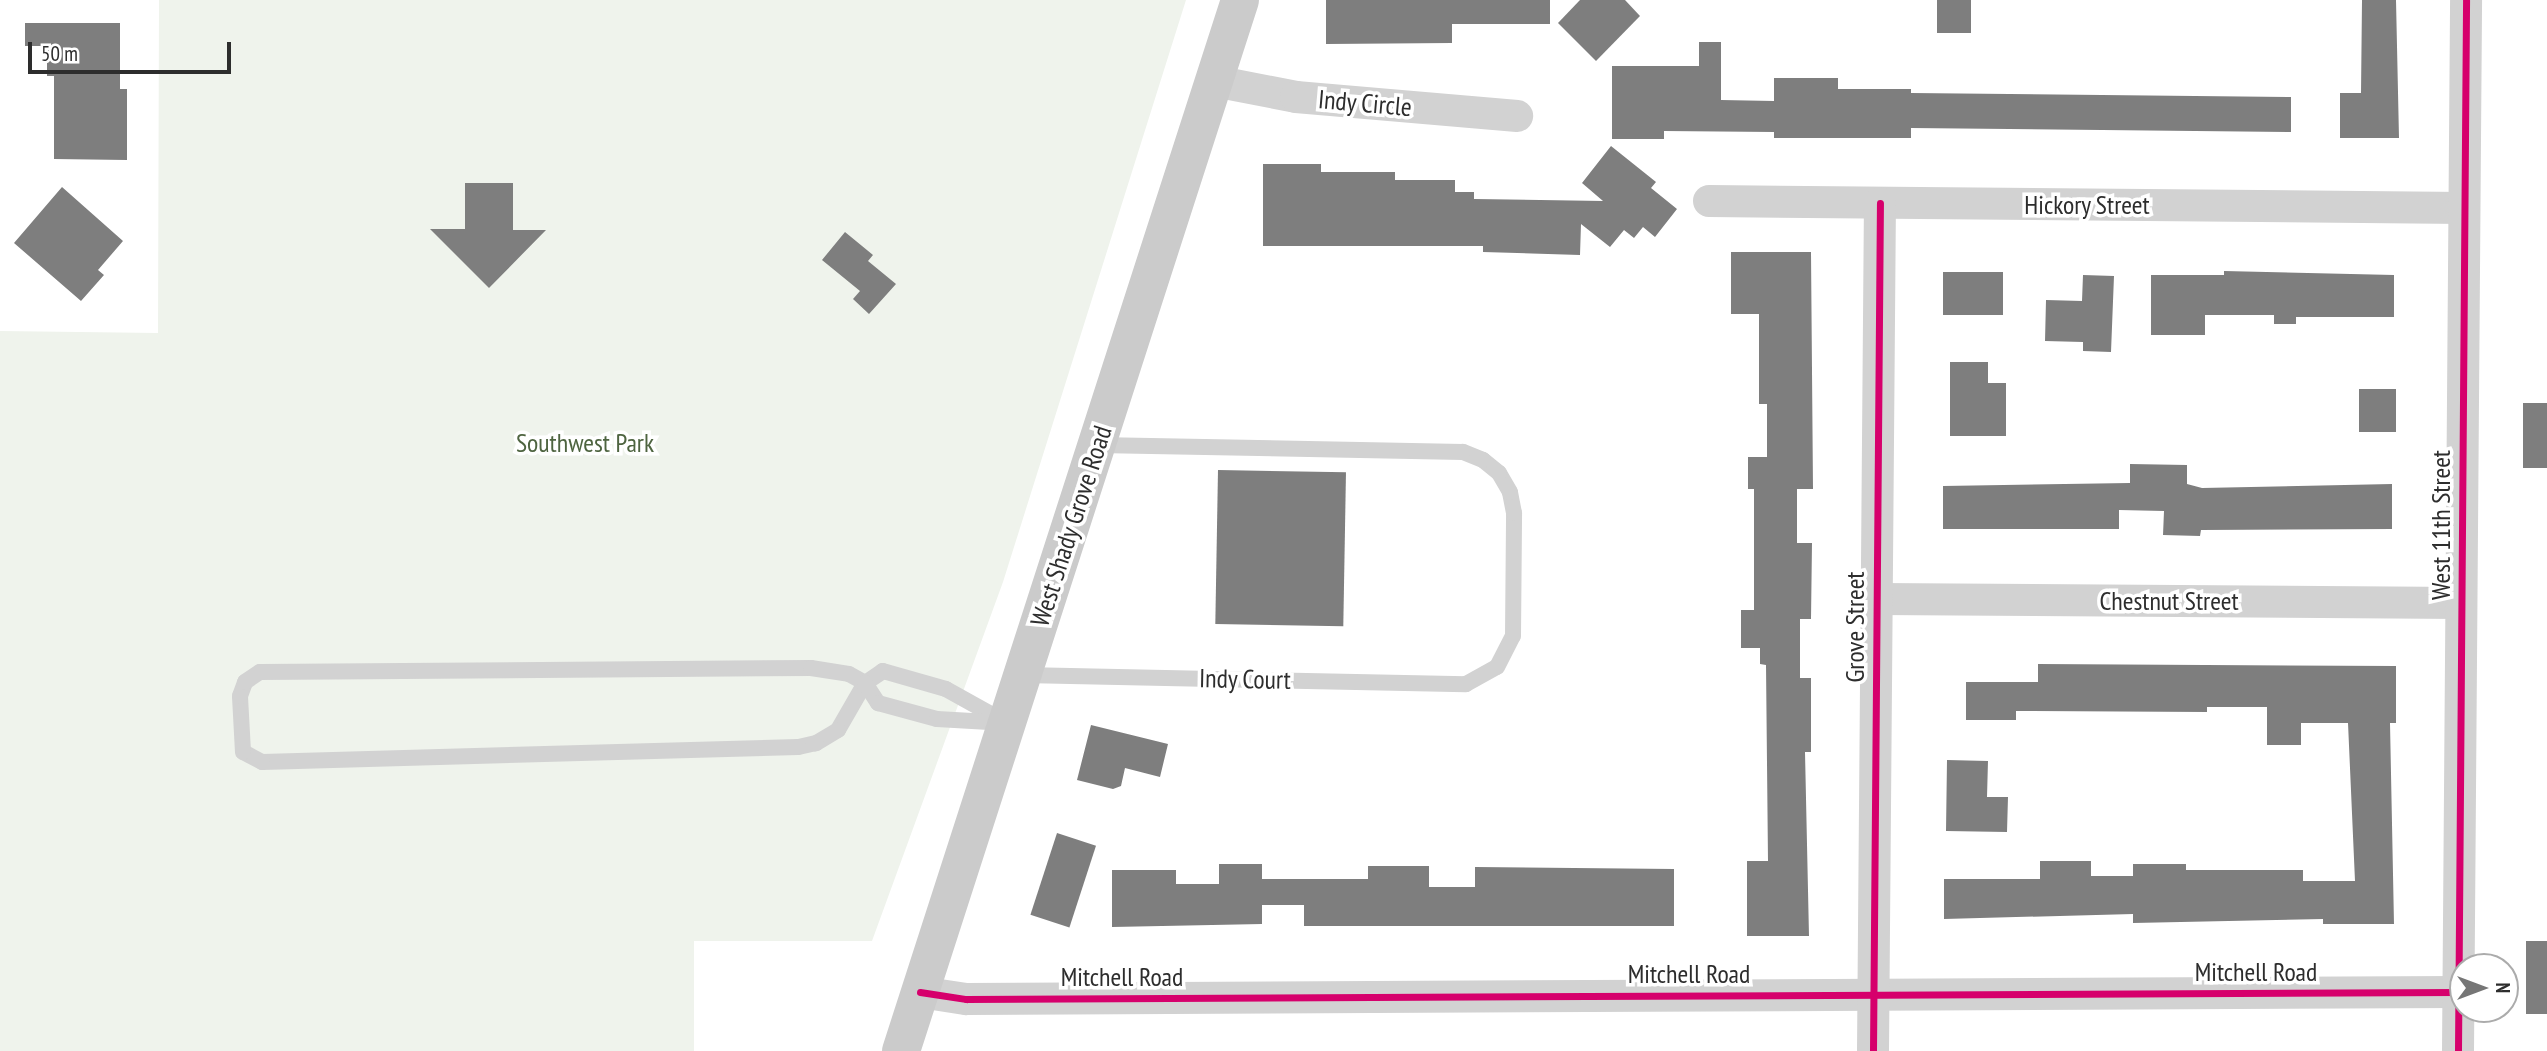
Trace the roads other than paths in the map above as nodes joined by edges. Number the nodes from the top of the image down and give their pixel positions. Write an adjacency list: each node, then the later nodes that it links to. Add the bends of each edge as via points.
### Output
1 (1240, 0): 3 (main road, West Shady Grove Road)
2 (2466, 0): 7 (street, West 11th Street)
3 (1214, 81): 4 (street, Indy Circle, via 1296,97); 8 (main road, West Shady Grove Road)
4 (1517, 116)
5 (1709, 201): 6 (street, Hickory Street)
6 (1880, 203): 7 (street, Hickory Street); 9 (street, Grove Street)
7 (2464, 208): 10 (street, West 11th Street)
8 (1097, 445): 11 (main road, West Shady Grove Road); 11 (lane, Indy Court, via 1463,452 1483,460 1505,482 1514,513 1513,636 1497,667 1466,684)
9 (1877, 599): 10 (street, Chestnut Street); 17 (street, Grove Street)
10 (2461, 603): 14 (street, West 11th Street)
11 (1023, 675): 13 (main road, West Shady Grove Road)
12 (865, 683): 12 (lane, via 849,674 811,668 260,672 245,682 240,696 243,752 262,762 798,747 838,730); 13 (lane, via 878,703 937,719); 13 (lane, via 883,671 946,688)
13 (1007, 723): 15 (main road, West Shady Grove Road)
14 (2458, 953)
15 (920, 992): 17 (street, Mitchell Road, via 966,999); 19 (main road, West Shady Grove Road)
16 (2449, 992): 17 (street, Mitchell Road)
17 (1874, 995): 20 (street, Grove Street)
18 (2458, 1023): 21 (street, West 11th Street)
19 (901, 1051)
20 (1873, 1051)
21 (2458, 1051)

